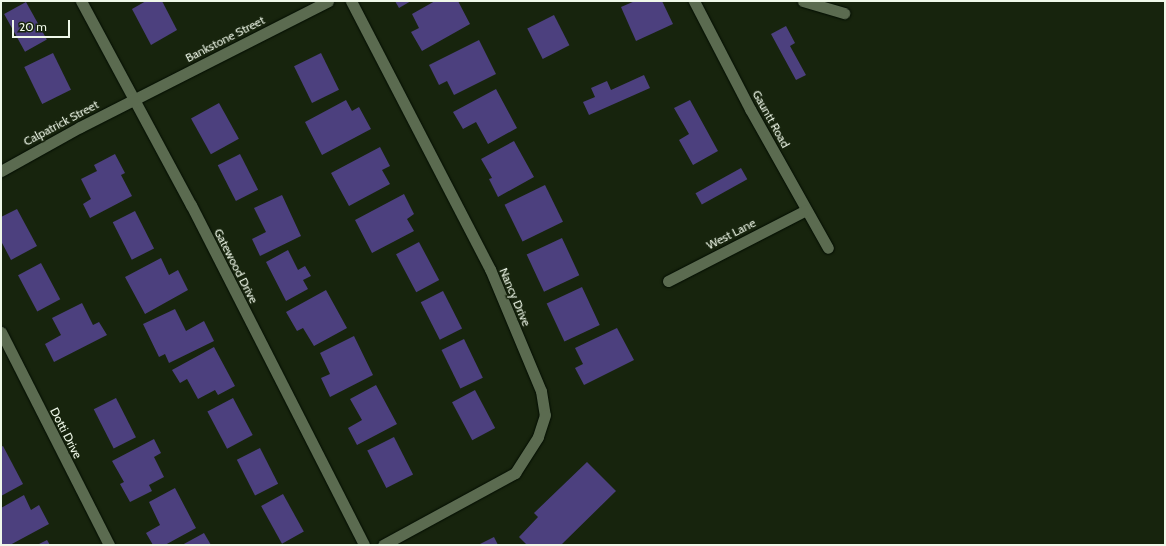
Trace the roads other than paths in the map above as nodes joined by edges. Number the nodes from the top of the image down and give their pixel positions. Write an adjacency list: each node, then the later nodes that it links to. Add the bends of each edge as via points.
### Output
1 (81, 1): 7 (street, Gatewood Drive)
2 (328, 1): 7 (street, Bankstone Street)
3 (351, 1): 15 (street, Nancy Drive, via 490,269 541,392 545,415 538,437 516,473)
4 (694, 1): 9 (street, Gauntt Road)
5 (803, 1): 6 (street)
6 (844, 13)
7 (134, 100): 8 (street, Calpatrick Street); 14 (street, Gatewood Drive)
8 (1, 171)
9 (806, 210): 10 (street, Gauntt Road); 11 (street, West Lane)
10 (828, 248)
11 (668, 281)
12 (1, 332): 13 (street, Dotti Drive)
13 (108, 545)
14 (364, 545)
15 (383, 545)

